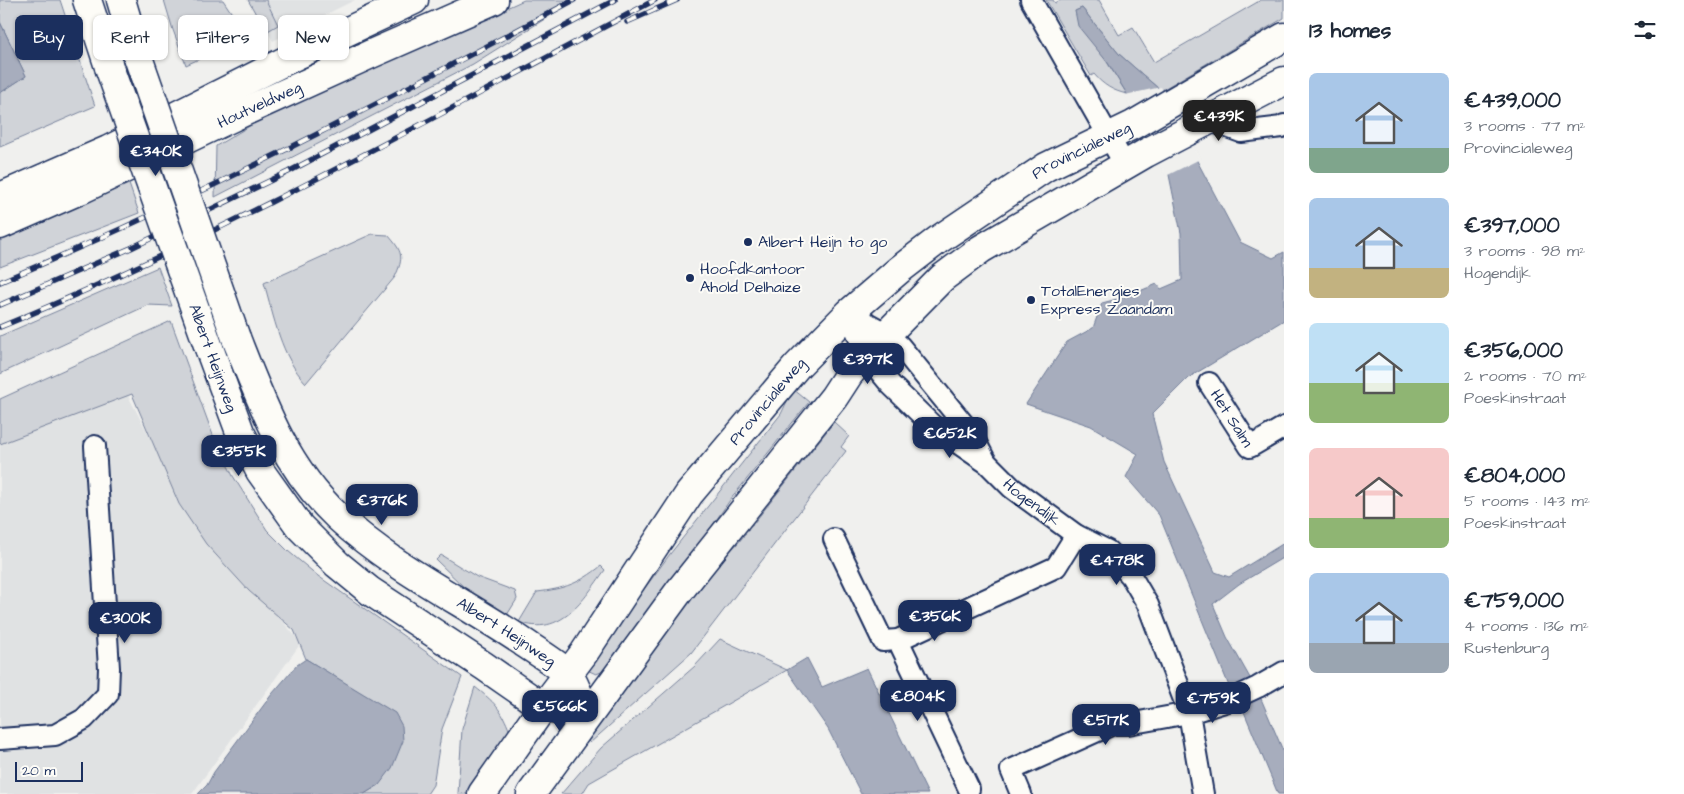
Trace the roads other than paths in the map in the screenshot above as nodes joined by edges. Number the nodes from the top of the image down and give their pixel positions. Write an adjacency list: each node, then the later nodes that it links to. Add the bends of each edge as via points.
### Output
1 (87, 0): 26 (main road, Albert Heijnweg, bridge, via 208,348 240,432 260,471 300,527 337,564 370,591)
2 (121, 0): 25 (main road, Albert Heijnweg, bridge, via 236,338 260,400 299,473 338,517 382,553 506,630)
3 (414, 0): 12 (main road, Houtveldweg, via 108,150)
4 (493, 0): 13 (main road, Houtveldweg)
5 (1031, 0): 10 (street)
6 (1284, 37): 10 (main road, Provincialeweg)
7 (1284, 81): 8 (main road, Provincialeweg)
8 (1197, 125): 9 (street, via 1241,132); 11 (main road, Provincialeweg)
9 (1284, 125)
10 (1110, 137): 11 (street); 14 (main road, Provincialeweg, via 1046,167 981,210 899,270)
11 (1136, 159): 15 (main road, Provincialeweg, via 981,249 942,278)
12 (0, 197)
13 (0, 225)
14 (850, 313): 15 (street); 16 (street, Hogendijk); 25 (main road, Provincialeweg, via 792,372 689,494)
15 (887, 334): 16 (main road, Provincialeweg); 20 (street, via 971,433)
16 (866, 355): 20 (street, Hogendijk, via 934,426); 28 (main road, Provincialeweg, via 680,590)
17 (1209, 383): 18 (street, Het Salm, via 1250,447)
18 (1284, 427)
19 (95, 446): 29 (street, via 108,694 84,719 55,734)
20 (987, 463): 21 (street, Hogendijk, via 1012,488)
21 (1076, 534): 23 (street, via 1056,567); 27 (street, Hogendijk, via 1108,552 1131,576 1148,605)
22 (834, 539): 23 (street, via 882,642)
23 (898, 640): 30 (street)
24 (1284, 672): 27 (street, via 1228,701)
25 (568, 673): 26 (main road, Provincialeweg); 28 (main road, Albert Heijnweg)
26 (543, 707): 28 (main road, Albert Heijnweg); 31 (main road, Provincialeweg)
27 (1189, 713): 33 (street, via 1113,724 1011,770); 34 (street, Hogendijk)
28 (587, 716): 32 (main road, Provincialeweg)
29 (0, 738)
30 (969, 789)
31 (482, 794)
32 (531, 794)
33 (1022, 794)
34 (1204, 794)

